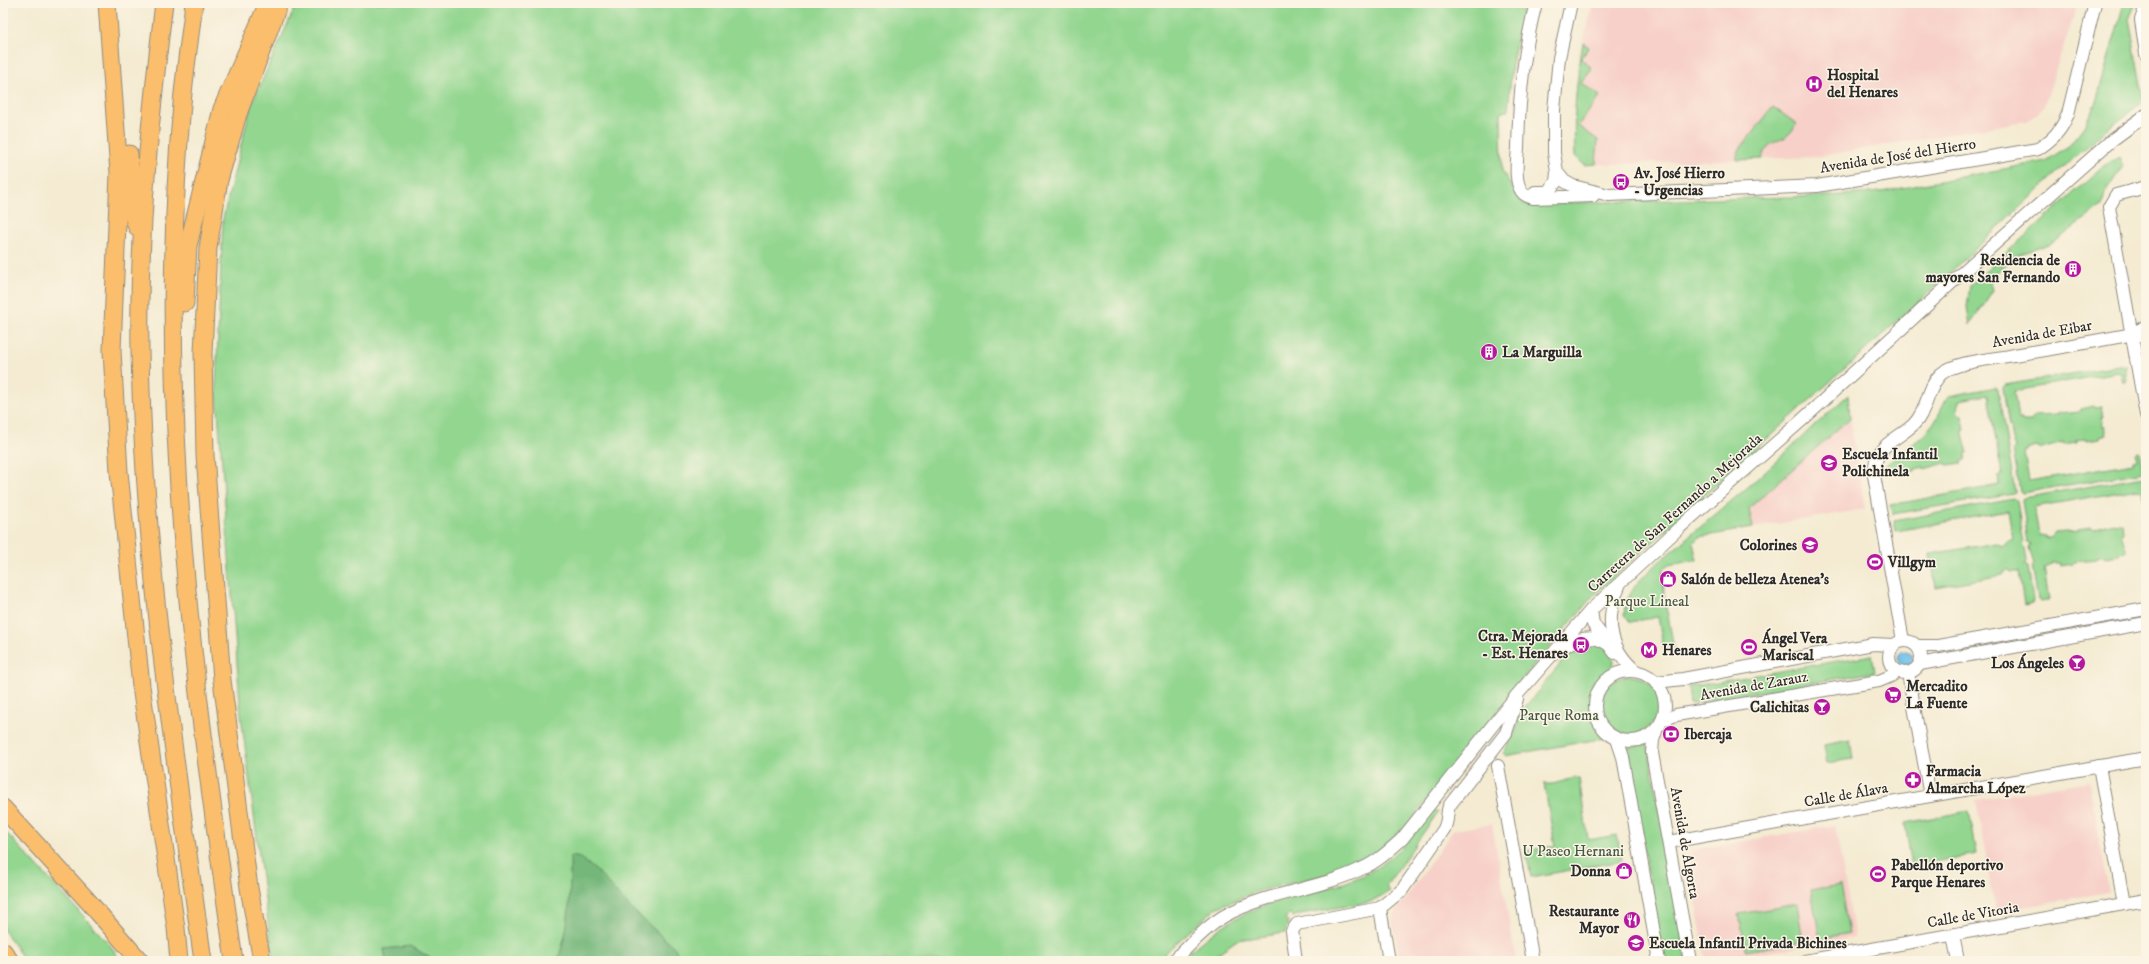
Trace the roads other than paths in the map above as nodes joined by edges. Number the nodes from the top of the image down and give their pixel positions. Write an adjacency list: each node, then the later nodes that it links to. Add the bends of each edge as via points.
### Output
1 (107, 3): 53 (highway, via 119,173 112,351 119,472 141,686)
2 (111, 3): 17 (highway, via 123,98 133,214)
3 (164, 3): 17 (highway, via 152,102)
4 (194, 3): 21 (highway, via 182,104 174,242)
5 (268, 3): 21 (highway, via 222,109 188,246 184,323)
6 (279, 3): 56 (highway, via 238,114 220,180 208,248 203,353 205,454 222,680 249,888)
7 (1536, 3): 14 (street, via 1525,52 1519,102 1517,162)
8 (1571, 3): 13 (street, via 1559,58 1554,110 1554,160)
9 (2095, 3): 16 (street, Avenida de José del Hierro, via 2068,114 2062,128 2051,140 2038,148 1817,186)
10 (2146, 5): 11 (street, via 2141,20)
11 (2146, 54)
12 (2146, 115): 23 (street, Carretera de San Fernando a Mejorada, via 2112,140 1973,262 1801,422)
13 (1557, 172): 14 (street, via 1556,182 1548,192 1528,192); 16 (street, via 1564,181 1573,186)
14 (1520, 187): 16 (street, Avenida de José del Hierro, via 1526,196 1533,198)
15 (2146, 187): 19 (street, via 2121,192 2112,199 2109,207)
16 (1605, 194)
17 (142, 245): 54 (highway, via 140,349 153,572)
18 (2146, 327): 19 (street, Avenida de Eibar)
19 (2130, 335): 20 (street, Avenida de Eibar); 22 (street); 27 (street, Avenida de Eibar, via 1962,365 1942,374 1933,385 1922,413 1916,421 1885,444 1877,456 1874,476)
20 (2146, 337)
21 (174, 354): 55 (highway, via 178,471 196,678)
22 (2146, 415)
23 (1620, 582): 24 (street, Carretera de San Fernando a Mejorada); 28 (street, via 1609,615)
24 (1592, 609): 28 (street, via 1593,624); 30 (street, Carretera de San Fernando a Mejorada)
25 (2146, 609): 29 (street, Avenida de Zarauz, via 1938,646)
26 (2146, 623): 31 (street, Avenida de Zarauz)
27 (1898, 643): 29 (street, Avenida de Zarauz, via 1910,642); 33 (street, via 1890,652 1889,659 1891,666); 35 (street, Avenida de Zarauz, via 1873,644)
28 (1613, 644): 30 (street, via 1594,638 1580,639 1568,644); 32 (street); 34 (street, via 1619,660)
29 (1917, 646): 31 (street, via 1921,655)
30 (1549, 659): 36 (street, Carretera de San Fernando a Mejorada)
31 (1920, 664): 33 (street, Avenida de Zarauz, via 1915,670)
32 (1636, 671): 34 (street); 35 (street)
33 (1902, 672): 37 (street, Avenida de Zarauz, via 1879,681 1676,715); 43 (street)
34 (1619, 673): 39 (street, via 1601,686 1595,707 1598,721)
35 (1656, 682): 37 (street, via 1665,700)
36 (1521, 691): 48 (street, via 1506,733 1449,806 1444,830 1402,890); 57 (street, Carretera de San Fernando a Mejorada, via 1402,838 1375,862 1346,876 1228,913)
37 (1663, 720): 38 (street)
38 (1656, 731): 39 (street, via 1636,742); 45 (street, Avenida de Algorta, via 1652,753)
39 (1617, 740): 61 (street, via 1623,757)
40 (2146, 758): 42 (street, Calle de Álava)
41 (1498, 766): 60 (street)
42 (2099, 766): 43 (street, Calle de Álava); 47 (street)
43 (1930, 796): 45 (street, Calle de Álava)
44 (3, 808): 52 (highway)
45 (1669, 842): 62 (street, Avenida de Algorta)
46 (2146, 900): 47 (street, Calle de Vitoria)
47 (2124, 904): 49 (street, Calle de Vitoria)
48 (1380, 908): 58 (street, via 1297,924 1292,931); 59 (street)
49 (1953, 935): 63 (street, Calle de Vitoria); 64 (street)
50 (3, 951): 51 (highway)
51 (10, 961)
52 (140, 961)
53 (179, 961)
54 (203, 961)
55 (234, 961)
56 (262, 961)
57 (1173, 961)
58 (1296, 961)
59 (1389, 961)
60 (1533, 961)
61 (1659, 961)
62 (1690, 961)
63 (1805, 961)
64 (1958, 961)

